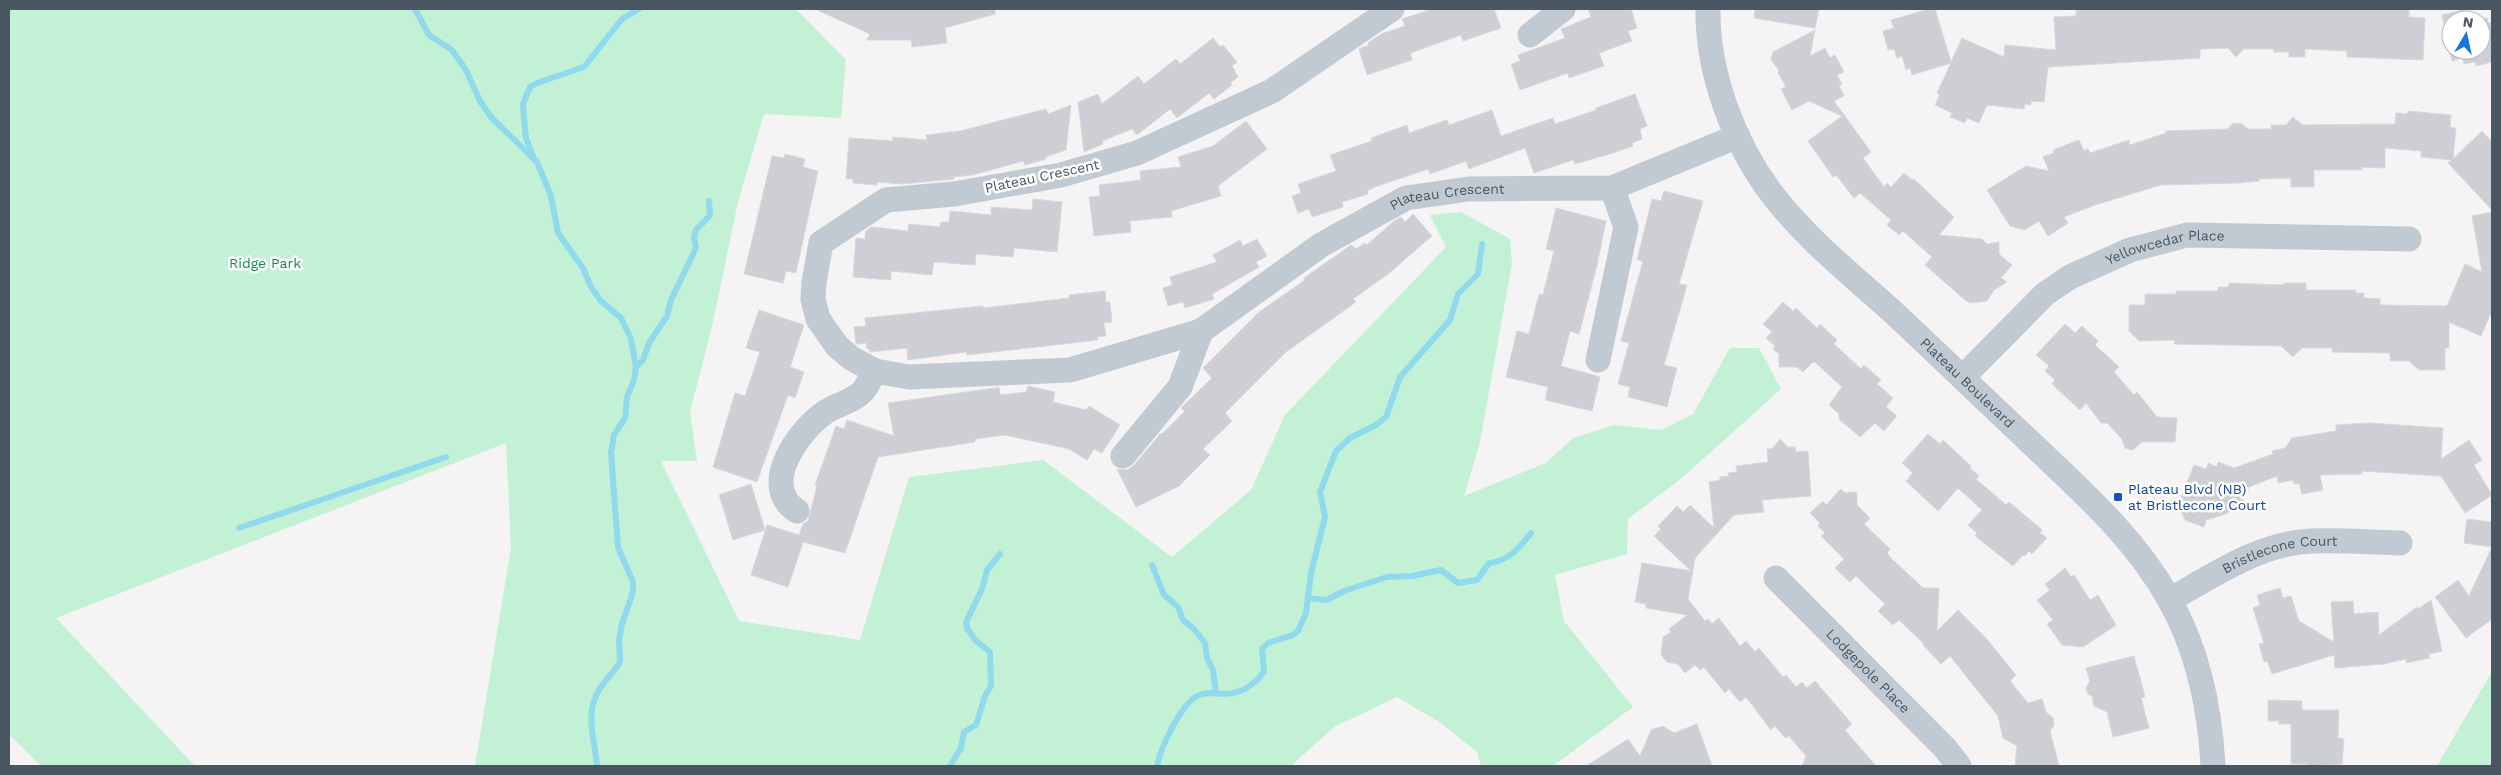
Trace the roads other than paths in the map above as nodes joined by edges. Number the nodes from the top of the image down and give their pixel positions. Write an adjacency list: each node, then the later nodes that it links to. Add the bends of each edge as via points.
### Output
1 (1392, 9): 10 (street, Plateau Crescent, via 1272,91 1137,153 1061,174 954,194 886,200 821,243 814,282 818,319 837,346)
2 (1563, 9): 4 (street)
3 (1708, 9): 5 (street, Plateau Boulevard, via 1717,75)
4 (1530, 35)
5 (1738, 136): 6 (street, Plateau Crescent); 11 (street, Plateau Boulevard, via 1774,197 1801,227)
6 (1612, 188): 8 (street, Plateau Crescent, via 1469,189 1406,198 1322,245); 9 (street, via 1626,227)
7 (2409, 239): 11 (street, Yellowcedar Place, via 2196,235 2130,250 2070,276 2045,294)
8 (1201, 331): 10 (street, Plateau Crescent, via 1070,370 909,377); 12 (street, via 1180,387)
9 (1598, 360)
10 (875, 371): 13 (street, via 863,391 826,412 803,432 790,452 780,490 784,500)
11 (1963, 377): 16 (street, Plateau Boulevard, via 2093,501 2150,568)
12 (1123, 456)
13 (797, 511)
14 (2400, 543): 16 (street, Bristlecone Court, via 2309,541 2284,546 2221,570)
15 (1776, 578): 17 (street, Lodgepole Place, via 1945,748)
16 (2170, 600): 18 (street, Plateau Boulevard, via 2201,677)
17 (1959, 766)
18 (2213, 766)

